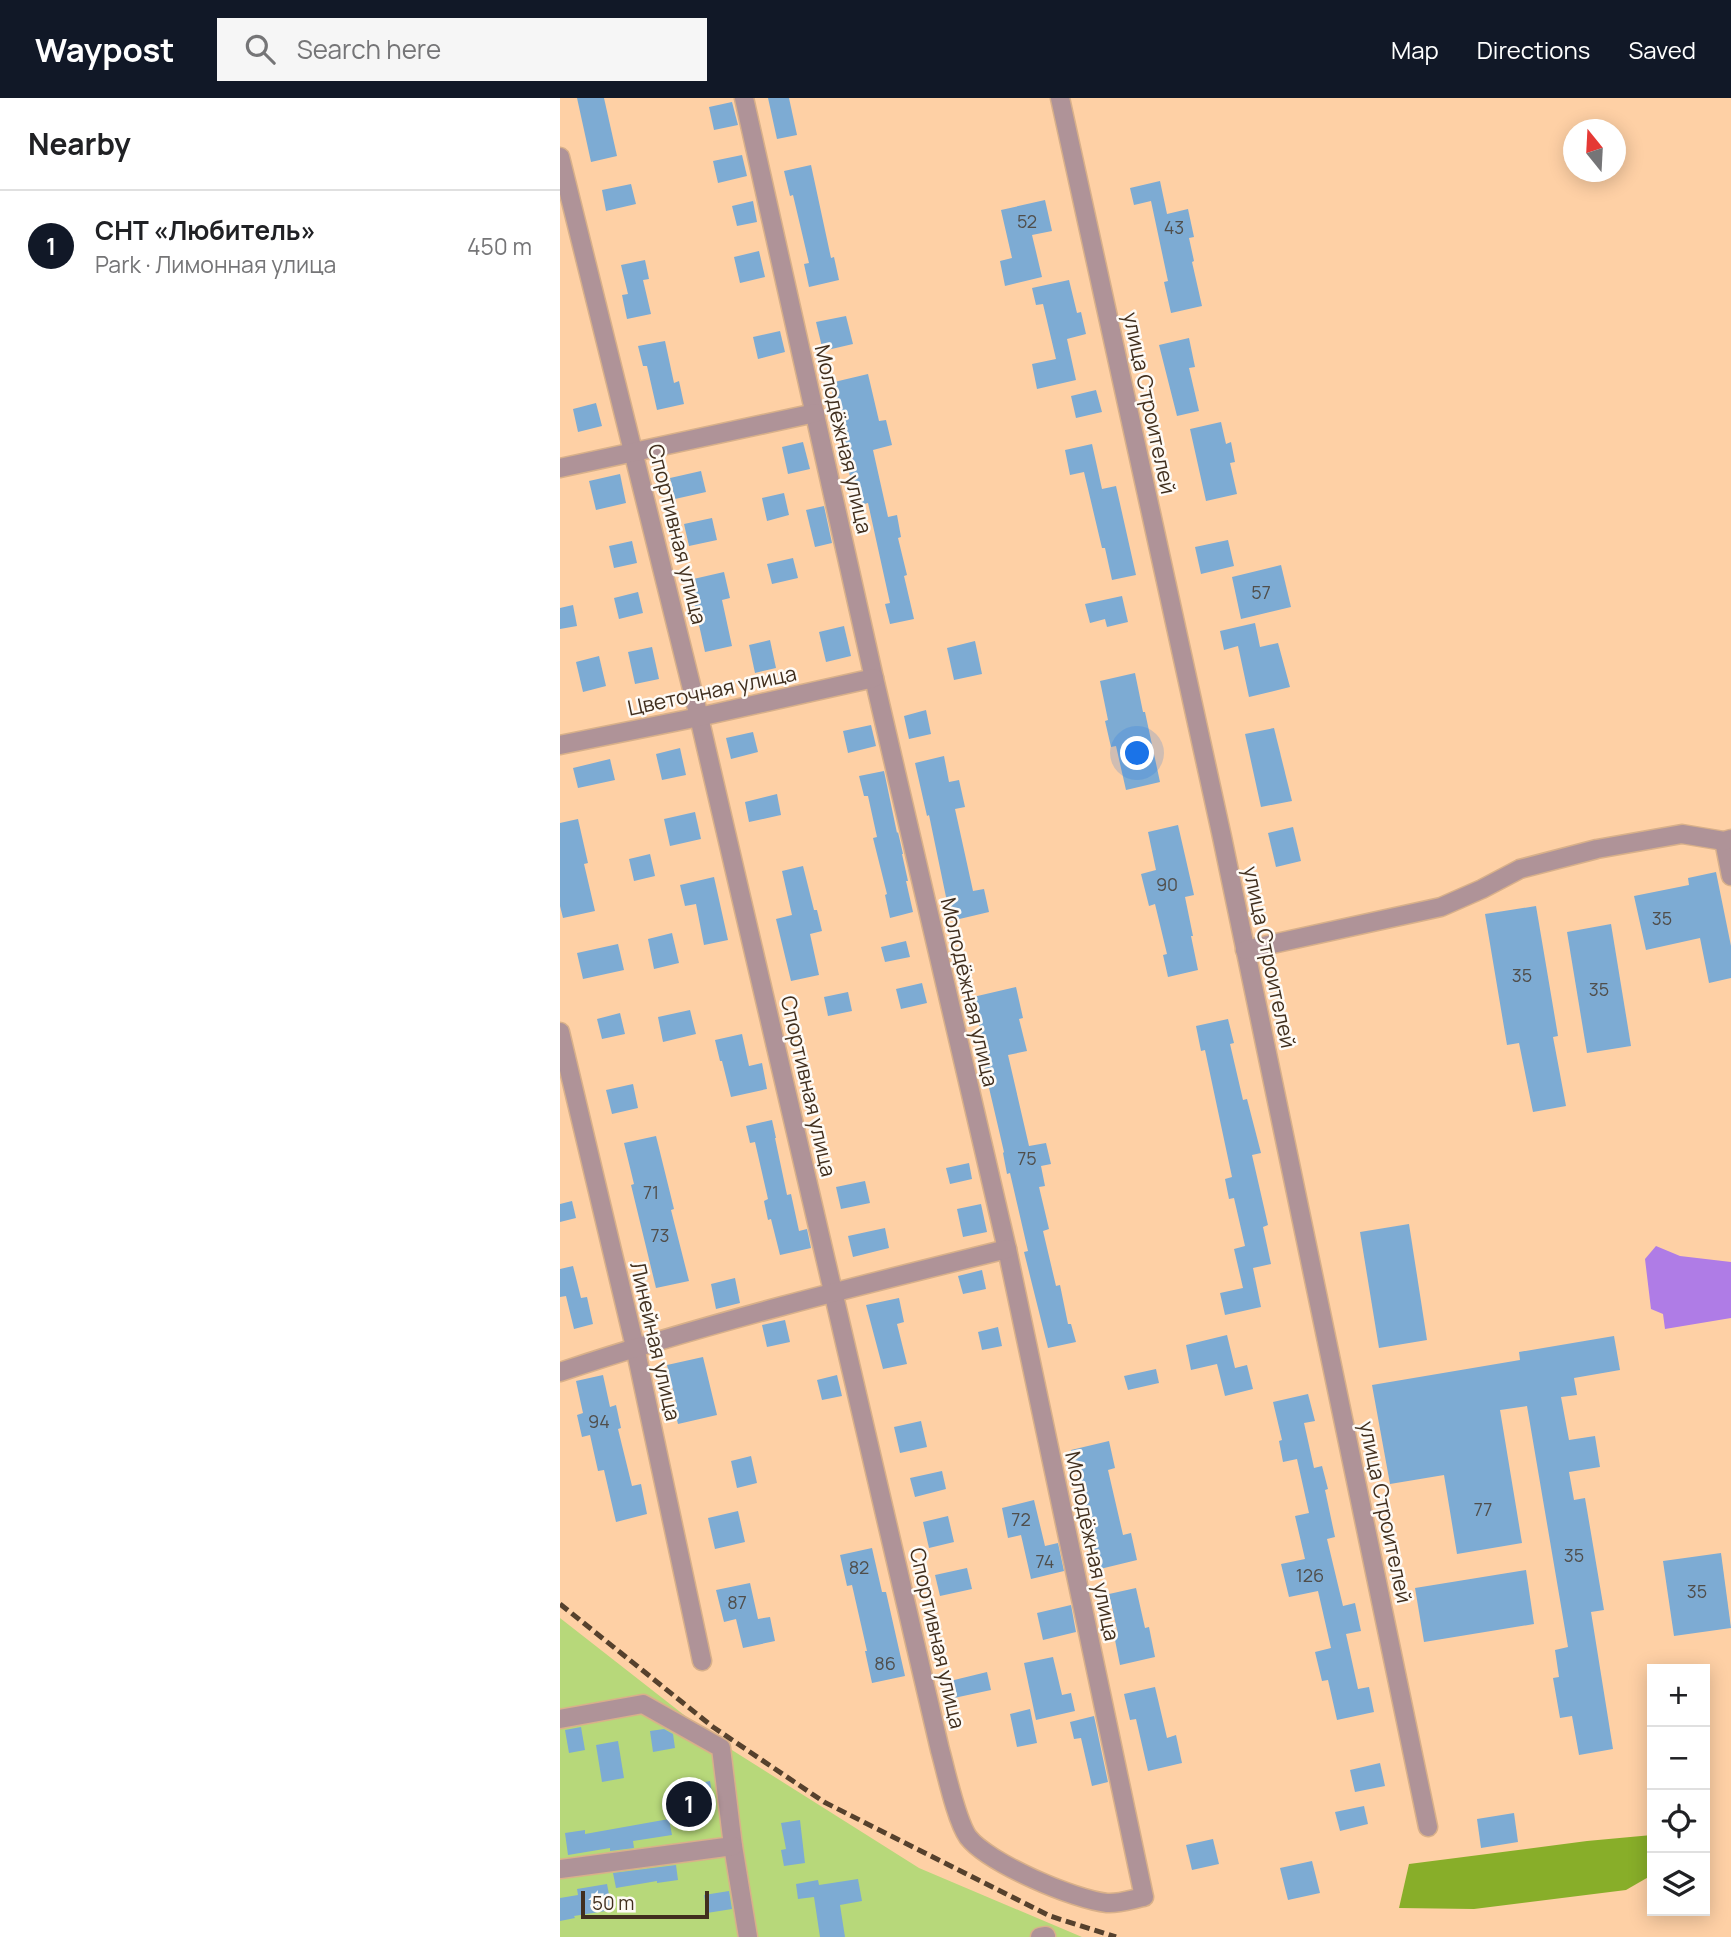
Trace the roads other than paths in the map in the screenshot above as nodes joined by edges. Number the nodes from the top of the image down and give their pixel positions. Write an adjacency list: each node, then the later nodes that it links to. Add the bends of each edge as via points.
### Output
1 (744, 98): 4 (street, Молодёжная улица)
2 (1060, 98): 12 (street, улица Строителей)
3 (560, 157): 5 (street, Спортивная улица)
4 (815, 413): 5 (street); 7 (street, Молодёжная улица)
5 (634, 451): 6 (street); 8 (street, Спортивная улица)
6 (560, 468)
7 (874, 678): 8 (street, Цветочная улица); 14 (street, Молодёжная улица)
8 (699, 717): 9 (street, Цветочная улица); 15 (street, Спортивная улица)
9 (560, 745)
10 (1727, 840): 11 (street); 12 (street, via 1682,834 1597,849 1520,869 1441,907)
11 (1731, 876)
12 (1245, 950): 20 (street, улица Строителей)
13 (560, 1032): 16 (street, Линейная улица)
14 (1007, 1249): 15 (street); 23 (street, Молодёжная улица)
15 (835, 1292): 16 (street); 23 (street, Спортивная улица, via 960,1820 969,1837 1028,1878 1108,1903)
16 (635, 1347): 17 (street); 18 (street, Линейная улица)
17 (560, 1372)
18 (702, 1661)
19 (560, 1719): 21 (street, via 643,1704 721,1748)
20 (1428, 1827)
21 (733, 1846): 22 (street); 24 (street)
22 (560, 1869)
23 (1144, 1897)
24 (748, 1937)

